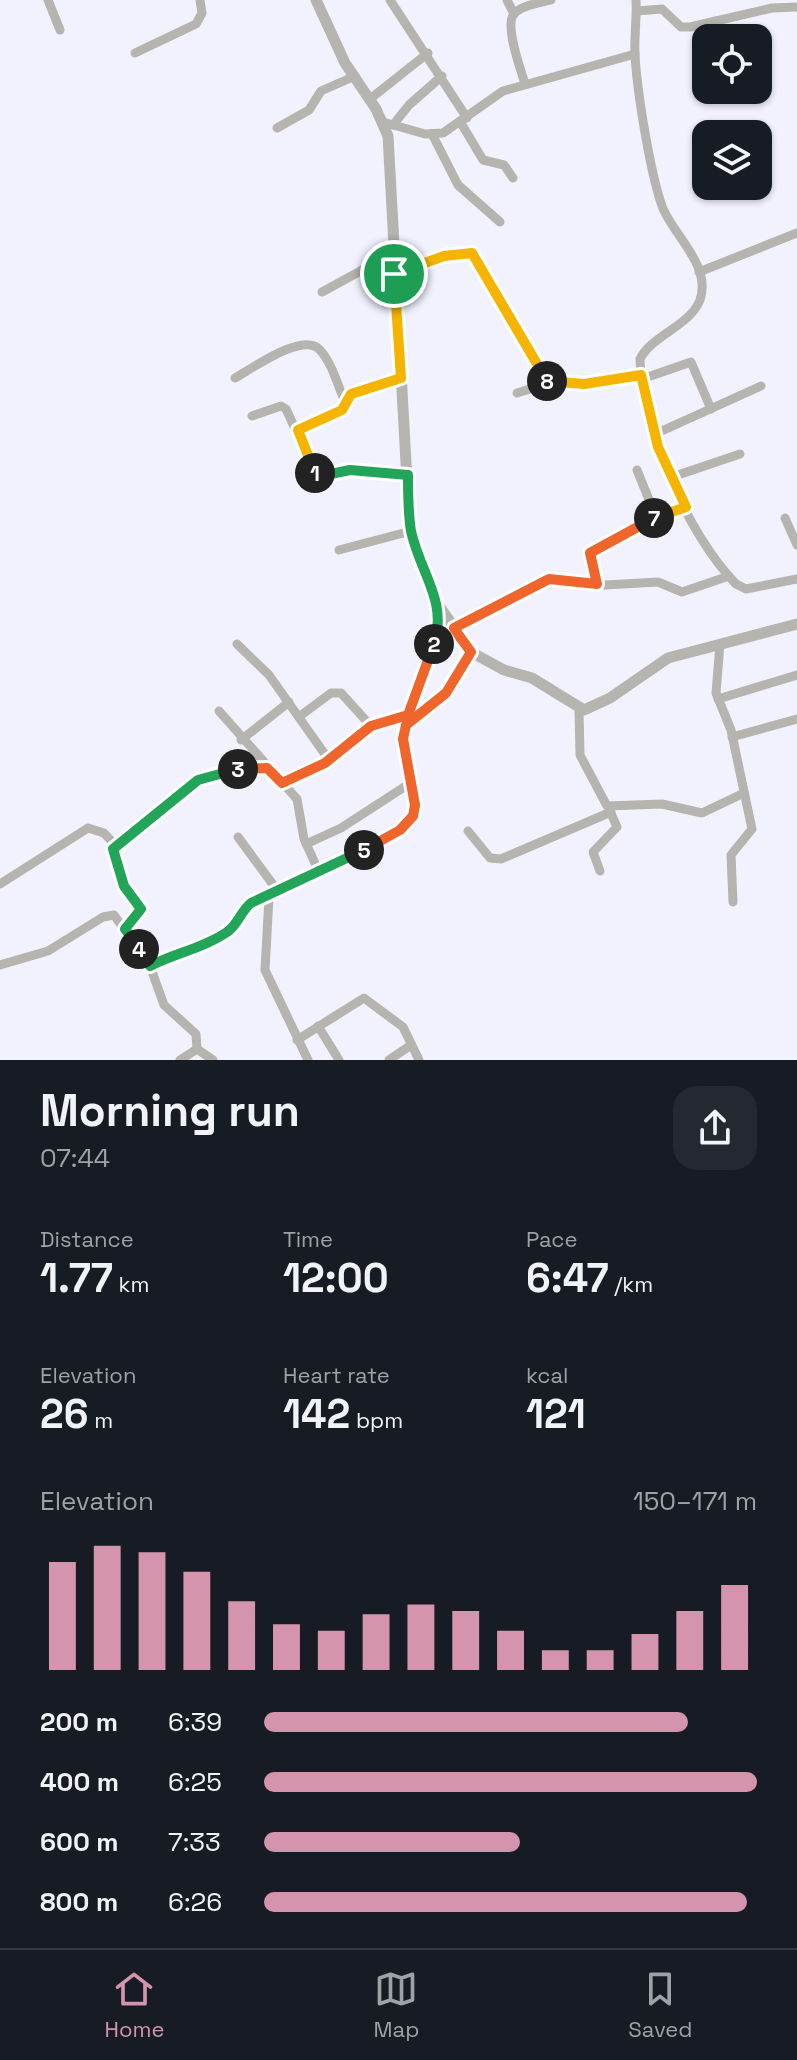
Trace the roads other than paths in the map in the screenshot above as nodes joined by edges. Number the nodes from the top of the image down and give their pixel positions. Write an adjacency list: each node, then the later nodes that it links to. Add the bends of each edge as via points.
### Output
1 (48, 0): 12 (street)
2 (200, 0): 13 (street, via 202,13 196,24)
3 (316, 0): 16 (street)
4 (390, 0): 14 (street)
5 (507, 0): 9 (street)
6 (551, 0): 9 (street)
7 (636, 5): 10 (street, via 662,9 681,27); 15 (street)
8 (797, 7): 10 (street)
9 (514, 14): 18 (street, via 510,28)
10 (715, 21): 11 (street)
11 (716, 24)
12 (60, 30)
13 (135, 53)
14 (428, 53): 17 (street); 19 (street)
15 (635, 54): 18 (street); 28 (street, via 662,207)
16 (355, 76): 19 (street); 22 (street, via 321,91 309,110)
17 (442, 76): 20 (street); 21 (street)
18 (525, 84): 20 (street, via 492,96)
19 (370, 99): 21 (street)
20 (464, 120): 23 (street); 24 (street, via 483,160 504,165)
21 (388, 123): 23 (street); 27 (street, via 396,222)
22 (277, 128)
23 (432, 134): 25 (street, via 458,185)
24 (513, 178)
25 (500, 222)
26 (797, 233): 28 (street)
27 (394, 272): 29 (street, via 366,268); 32 (street); 33 (street, via 472,253)
28 (699, 272): 30 (street, via 700,299 643,353)
29 (322, 292)
30 (641, 377): 33 (street); 37 (street, via 691,362); 40 (street)
31 (235, 378): 36 (street, via 300,343 312,344 323,353)
32 (401, 378): 36 (street, via 351,394); 43 (street)
33 (549, 384): 35 (street)
34 (761, 386): 37 (street)
35 (517, 393)
36 (345, 402): 39 (street, via 342,410)
37 (711, 409): 40 (street)
38 (252, 416): 39 (street, via 281,406)
39 (298, 430): 43 (street, via 317,476 350,470)
40 (655, 434): 44 (street)
41 (740, 454): 44 (street)
42 (637, 470): 46 (street)
43 (408, 475): 48 (street)
44 (672, 477): 45 (street)
45 (686, 507): 46 (street); 51 (street)
46 (656, 517): 53 (street, via 590,553)
47 (785, 518): 49 (street)
48 (411, 531): 50 (street); 54 (street)
49 (797, 545)
50 (339, 550)
51 (729, 576): 52 (street, via 746,589); 53 (street, via 682,592 658,582)
52 (797, 579)
53 (597, 584): 56 (street, via 549,579)
54 (439, 606): 56 (street); 67 (street, via 437,635)
55 (797, 624): 58 (street)
56 (454, 628): 59 (street)
57 (237, 644): 62 (street)
58 (720, 644): 61 (street, via 714,682); 63 (street, via 668,658 610,698)
59 (471, 652): 63 (street, via 532,678); 67 (street, via 446,693)
60 (797, 675): 61 (street)
61 (718, 699): 69 (street)
62 (289, 702): 65 (street); 70 (street)
63 (579, 709): 76 (street, via 580,755)
64 (219, 711): 70 (street)
65 (300, 716): 68 (street, via 331,693 341,693); 71 (street)
66 (797, 719): 69 (street)
67 (407, 720): 68 (street); 73 (street, via 403,739)
68 (371, 726): 71 (street)
69 (732, 737): 75 (street)
70 (241, 740): 72 (street)
71 (329, 760): 74 (street)
72 (267, 768): 74 (street); 80 (street, via 207,775)
73 (412, 782): 79 (street); 82 (street, via 413,816 400,830)
74 (282, 783): 79 (street, via 297,799)
75 (744, 793): 76 (street, via 702,813 662,804); 85 (street, via 752,829 731,855)
76 (609, 809): 77 (street, via 501,859 490,858); 81 (street, via 617,827 593,852)
77 (468, 831)
78 (238, 837): 84 (street)
79 (306, 844): 82 (street)
80 (116, 846): 83 (street, via 104,833 88,828); 86 (street, via 113,859 141,909)
81 (600, 871)
82 (319, 872): 84 (street)
83 (0, 884)
84 (273, 894): 88 (street, via 243,910 225,934); 90 (street, via 265,970)
85 (733, 902)
86 (125, 929): 87 (street, via 109,914 48,951); 88 (street)
87 (0, 965)
88 (150, 966): 92 (street, via 164,1005 196,1034)
89 (318, 1026): 90 (street); 91 (street, via 364,998 398,1022); 96 (street)
90 (297, 1040): 95 (street)
91 (411, 1045): 97 (street); 98 (street)
92 (197, 1049): 93 (street); 94 (street)
93 (180, 1060)
94 (213, 1060)
95 (308, 1060)
96 (339, 1060)
97 (389, 1060)
98 (419, 1060)

